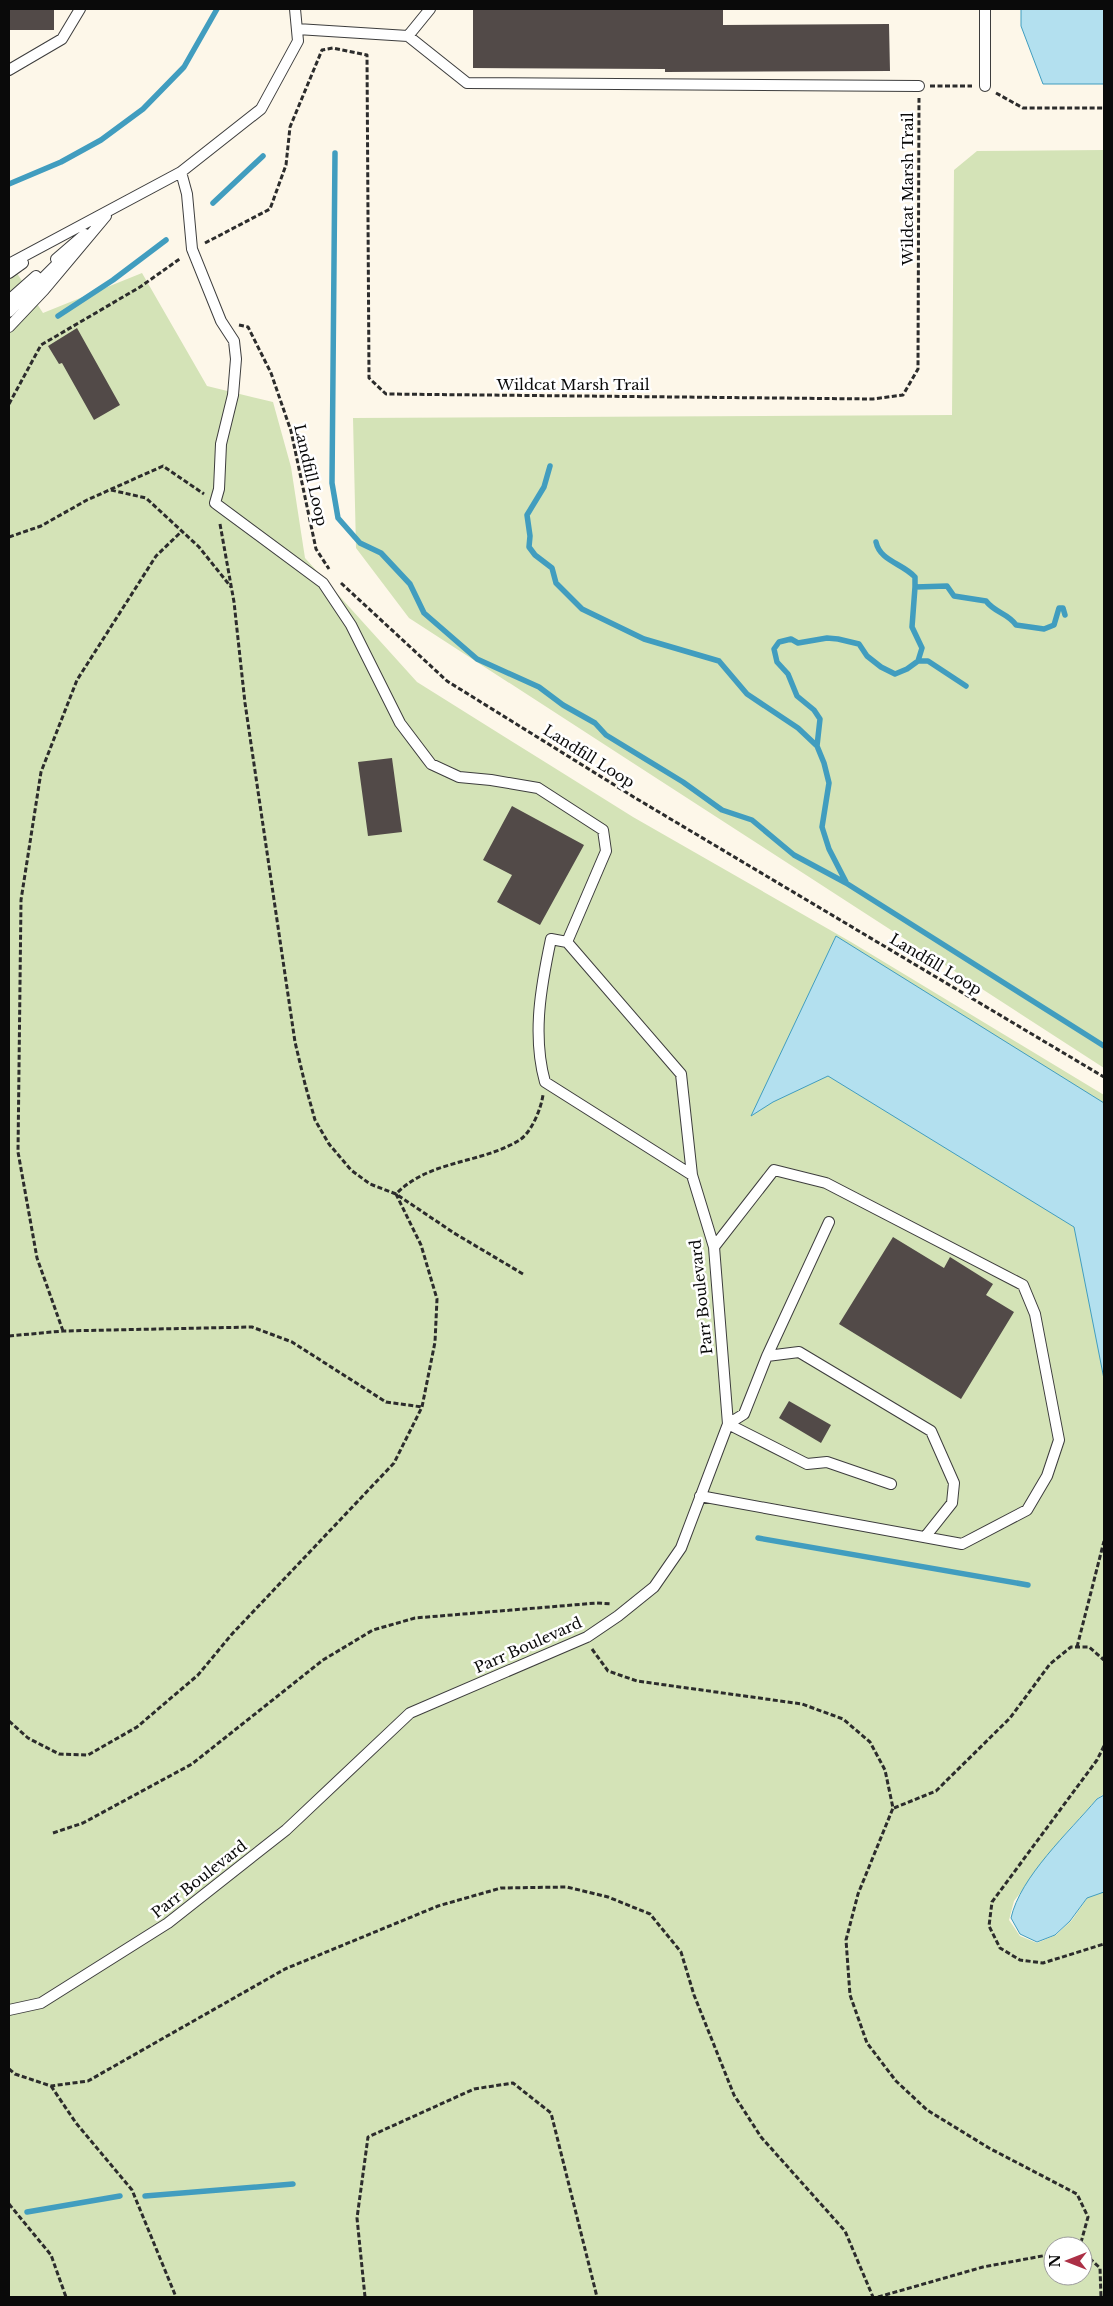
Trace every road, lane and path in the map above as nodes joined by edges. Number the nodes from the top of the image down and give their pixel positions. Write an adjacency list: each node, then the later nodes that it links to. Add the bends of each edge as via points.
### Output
1 (80, 9): 7 (lane, via 62,39)
2 (295, 9): 5 (lane)
3 (430, 9): 6 (lane)
4 (985, 9): 9 (lane)
5 (297, 29): 6 (lane); 11 (lane, via 298,41 261,109)
6 (408, 36): 8 (lane, via 467,83)
7 (9, 70)
8 (919, 86): 9 (path); 13 (path, Wildcat Marsh Trail, via 918,369 903,395 873,399 386,394 369,378 367,55 333,48 322,50 290,127 286,164 270,209)
9 (985, 86): 10 (path, via 1023,108)
10 (1104, 108)
11 (181, 172): 12 (lane); 13 (lane, via 187,194)
12 (110, 212): 14 (lane); 15 (lane); 16 (lane); 17 (lane); 19 (lane)
13 (192, 249): 18 (lane); 20 (path, via 140,287 41,345)
14 (9, 264)
15 (9, 273)
16 (9, 300)
17 (9, 312)
18 (222, 321): 22 (lane, via 234,341 236,359 233,395 221,444); 27 (path, Landfill Loop, via 248,327 271,373 291,431 316,550 334,577 447,681 638,800)
19 (9, 327)
20 (9, 404)
21 (110, 490): 22 (path, via 163,466); 23 (path, via 146,498); 24 (path, via 41,526)
22 (215, 503): 25 (path); 26 (lane, via 323,583 351,625 400,723 431,764 459,777 538,788 603,830 606,851)
23 (182, 531): 25 (path); 34 (path, via 156,556 77,680 41,772 21,900 18,1152 37,1258)
24 (9, 537)
25 (231, 587): 30 (path, via 295,1042 305,1084 315,1120 340,1157 370,1184)
26 (568, 942): 28 (lane, via 551,939 540,990 539,1061); 29 (lane, Parr Boulevard, via 681,1074)
27 (1104, 1077)
28 (545, 1082): 29 (lane); 30 (path, via 541,1112 520,1140 479,1156 440,1166 405,1184)
29 (692, 1175): 32 (lane, Parr Boulevard)
30 (396, 1194): 33 (path); 37 (path, via 421,1244 436,1299 435,1342)
31 (829, 1222): 36 (lane)
32 (714, 1247): 38 (lane, Parr Boulevard); 41 (lane, via 774,1170 826,1183 1023,1285 1035,1314 1059,1440 1047,1476 1027,1510 962,1544)
33 (523, 1274)
34 (63, 1331): 35 (path); 37 (path, via 252,1327 292,1342 386,1402)
35 (9, 1336)
36 (767, 1356): 38 (lane, via 744,1414); 41 (lane, via 799,1352 931,1431 954,1483 952,1503)
37 (422, 1407): 47 (path, via 394,1463 232,1634 198,1675 137,1727 88,1755 59,1754 28,1738)
38 (728, 1424): 39 (lane, via 807,1464 827,1462); 40 (lane, Parr Boulevard)
39 (891, 1484)
40 (700, 1496): 41 (lane); 43 (lane, Parr Boulevard, via 680,1548 654,1587)
41 (924, 1537)
42 (1104, 1541): 45 (path)
43 (630, 1606): 44 (lane, Parr Boulevard); 50 (path, via 597,1602 425,1618 373,1630 323,1660 192,1764 83,1823)
44 (587, 1637): 49 (path, via 594,1655 608,1671 637,1681 802,1704 843,1719 870,1742 885,1770); 52 (lane, Parr Boulevard, via 410,1713 286,1830 168,1923 41,2003)
45 (1077, 1647): 46 (path, via 1089,1647); 49 (path, via 1071,1647 1050,1664 1010,1718 936,1791)
46 (1104, 1660)
47 (9, 1721)
48 (1104, 1746): 51 (path, via 992,1902 988,1926 1000,1948 1020,1960 1043,1963)
49 (894, 1808): 56 (path, via 858,1894 846,1940 850,1994 867,2043 896,2082 927,2110 989,2148 1077,2194 1088,2217)
50 (53, 1833)
51 (1104, 1944)
52 (9, 2010)
53 (9, 2069): 54 (path)
54 (51, 2086): 60 (path, via 76,2123 132,2190); 63 (path, via 88,2082 285,1968 438,1906 501,1888 567,1887 600,1895 650,1914 681,1952 694,1995 734,2095 761,2137 845,2231)
55 (9, 2204): 59 (path, via 51,2255)
56 (1083, 2236)
57 (1043, 2256): 64 (path, via 983,2267)
58 (1093, 2263): 65 (path, via 1100,2268)
59 (66, 2297)
60 (176, 2297)
61 (365, 2297): 62 (path, via 357,2218 368,2137 474,2089 513,2083 551,2113)
62 (598, 2297)
63 (874, 2297)
64 (878, 2297)
65 (1101, 2297)

